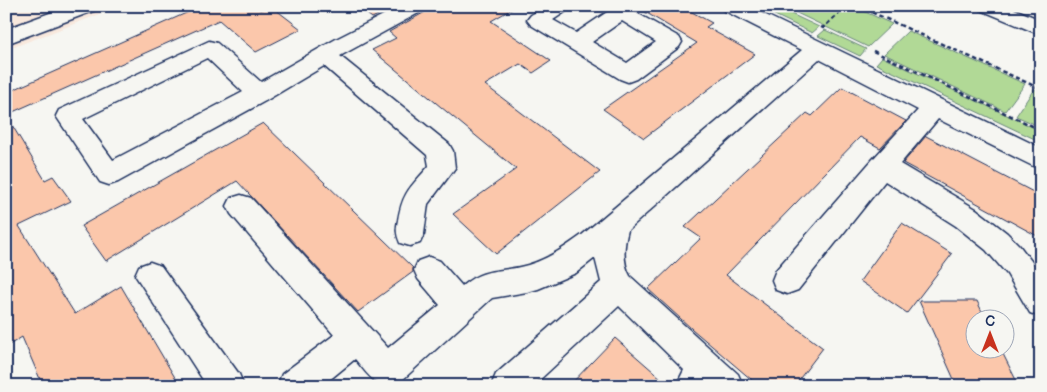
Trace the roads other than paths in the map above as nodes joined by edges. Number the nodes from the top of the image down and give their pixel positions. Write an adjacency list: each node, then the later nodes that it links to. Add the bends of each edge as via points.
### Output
1 (89, 6): 9 (lane)
2 (417, 6): 11 (lane)
3 (561, 6): 10 (lane, via 538,20)
4 (730, 6): 8 (lane)
5 (988, 6): 7 (lane)
6 (625, 9): 10 (lane); 10 (lane, via 671,42 628,74)
7 (1041, 28)
8 (822, 33): 13 (lane); 17 (lane)
9 (6, 38)
10 (576, 43)
11 (325, 55): 12 (lane); 18 (lane, via 440,151 442,168 415,201)
12 (260, 94): 12 (lane, via 108,175 68,116 209,48)
13 (934, 108): 14 (lane); 15 (lane)
14 (1041, 160)
15 (882, 166): 21 (lane); 23 (lane, via 993,238 1009,254)
16 (241, 206): 25 (lane)
17 (617, 221): 22 (lane, via 611,236 609,257 613,277); 24 (lane, via 565,264 528,279 484,286)
18 (410, 234)
19 (429, 270): 24 (lane)
20 (150, 275): 27 (lane)
21 (787, 280)
22 (619, 286): 26 (lane); 29 (lane)
23 (1041, 303)
24 (461, 307): 25 (lane, via 386,372)
25 (358, 337): 28 (lane)
26 (709, 380)
27 (227, 386)
28 (294, 386)
29 (508, 386)

